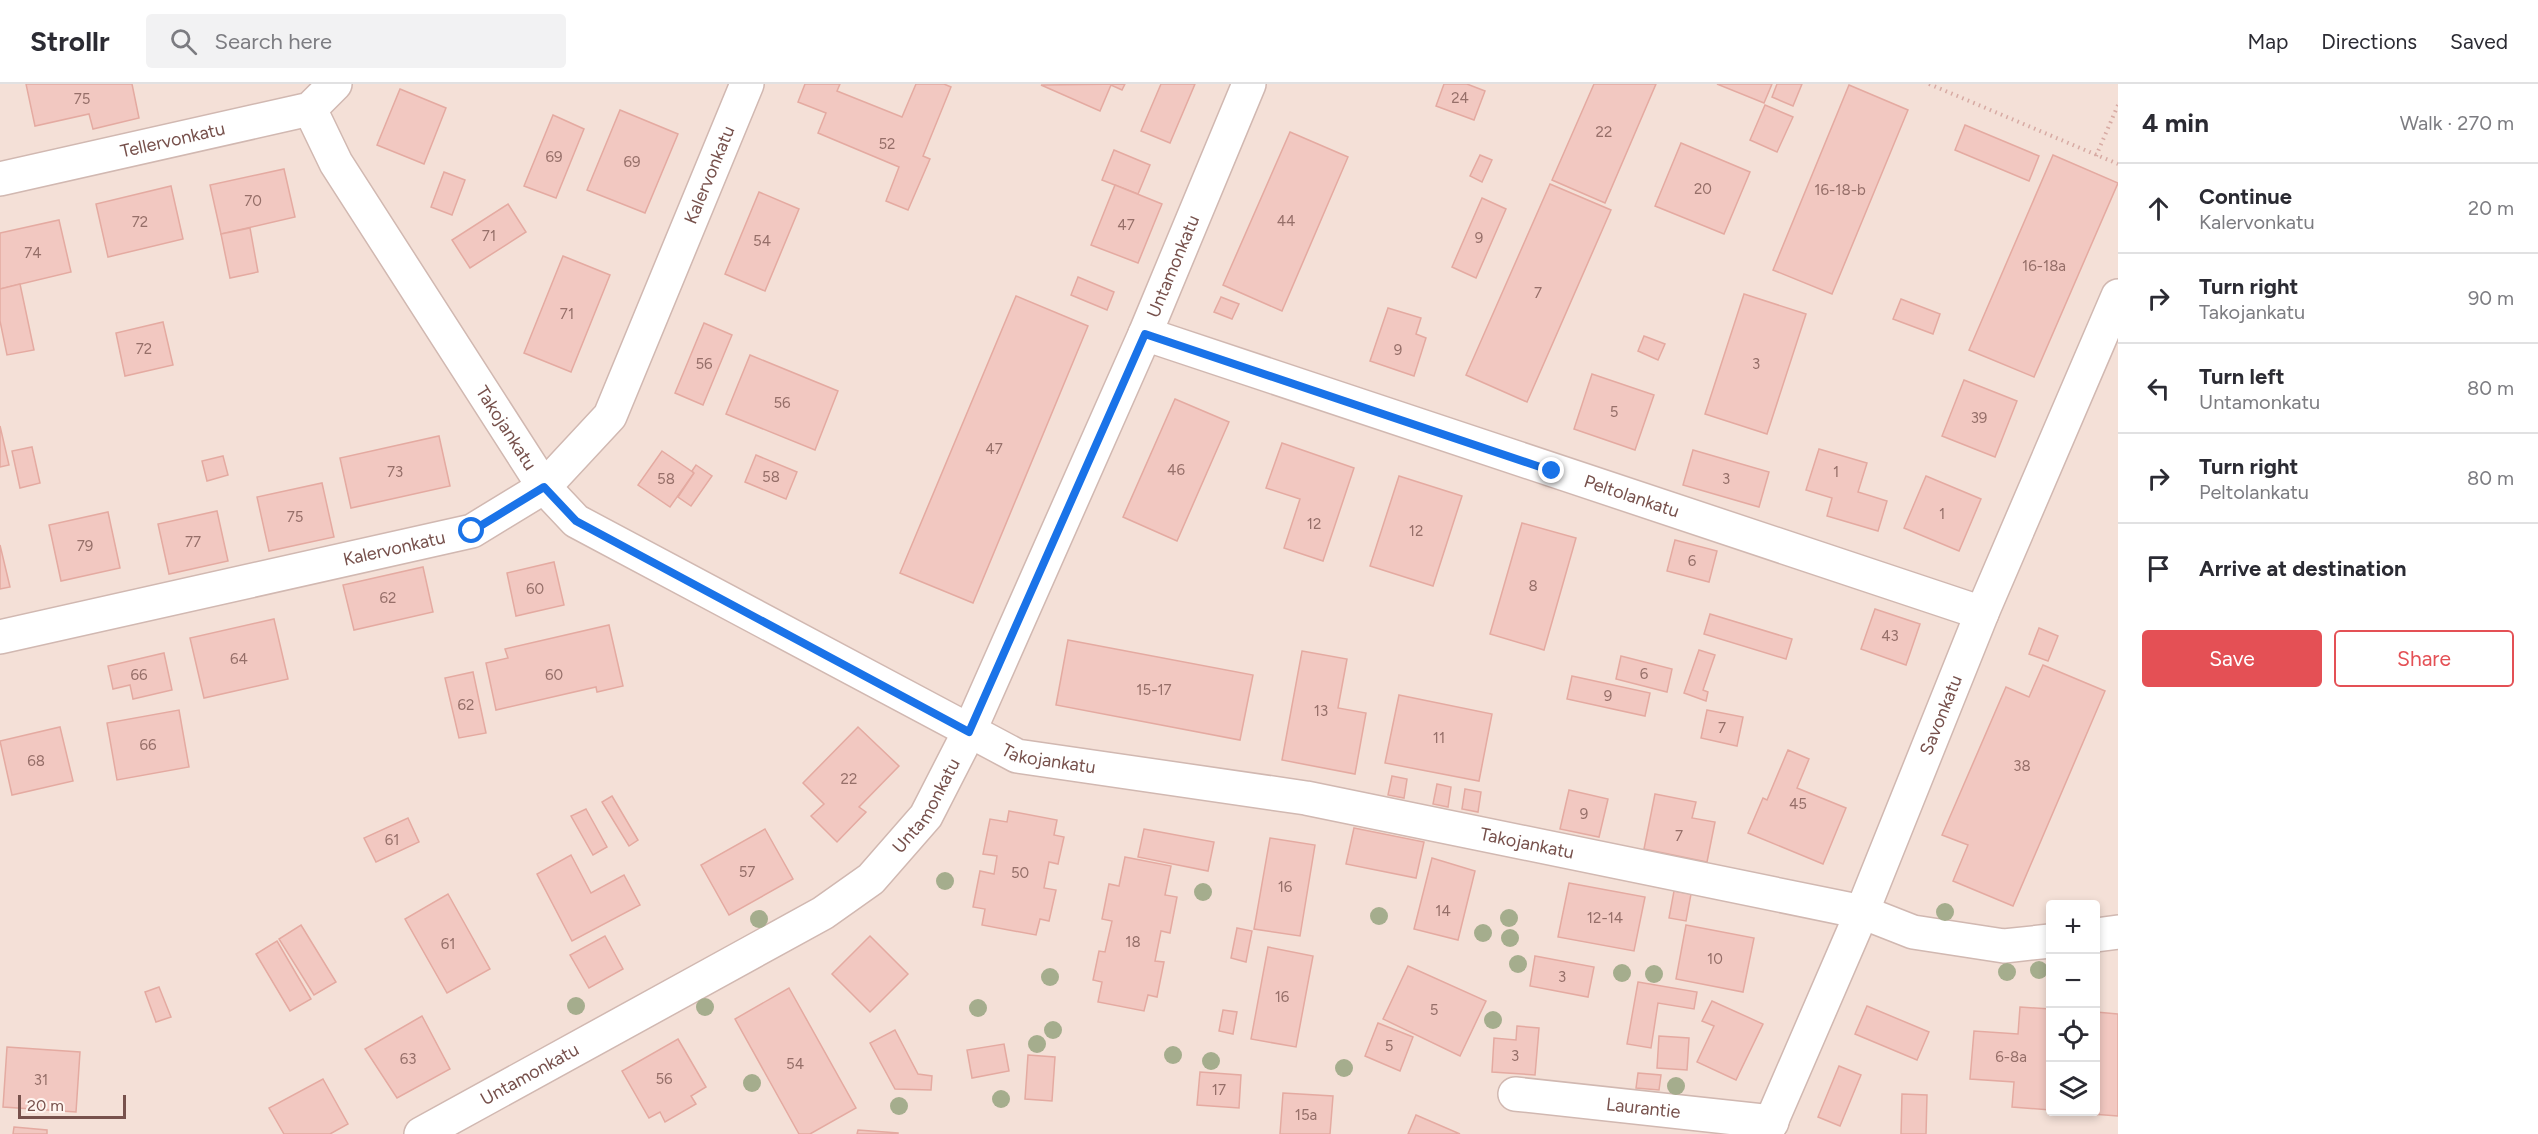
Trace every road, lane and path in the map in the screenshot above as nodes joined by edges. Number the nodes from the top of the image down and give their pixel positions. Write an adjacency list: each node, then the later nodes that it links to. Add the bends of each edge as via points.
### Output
1 (335, 84): 6 (street)
2 (747, 84): 12 (street, Kalervonkatu, via 610,416)
3 (1250, 84): 11 (street, Untamonkatu)
4 (1929, 84): 7 (path)
5 (2118, 105): 7 (path)
6 (310, 109): 9 (street, Tellervonkatu); 12 (street, Takojankatu, via 336,163)
7 (2096, 156): 8 (path)
8 (2118, 164)
9 (0, 179)
10 (2118, 296): 13 (street, Savonkatu)
11 (1145, 334): 13 (street, Peltolankatu); 15 (street, Untamonkatu)
12 (544, 487): 14 (street, Kalervonkatu, via 472,531); 15 (street, Takojankatu, via 576,521)
13 (1982, 613): 16 (street, Savonkatu)
14 (0, 637)
15 (969, 732): 16 (street, Takojankatu, via 1017,756 1306,798); 22 (street, Untamonkatu, via 926,816 871,879 823,913)
16 (1862, 912): 19 (street, Takojankatu, via 1913,932 2004,946); 21 (street, Savonkatu)
17 (2118, 932): 18 (street)
18 (2100, 934)
19 (2046, 941)
20 (1515, 1094): 21 (street, Laurantie)
21 (1769, 1128)
22 (421, 1134)

